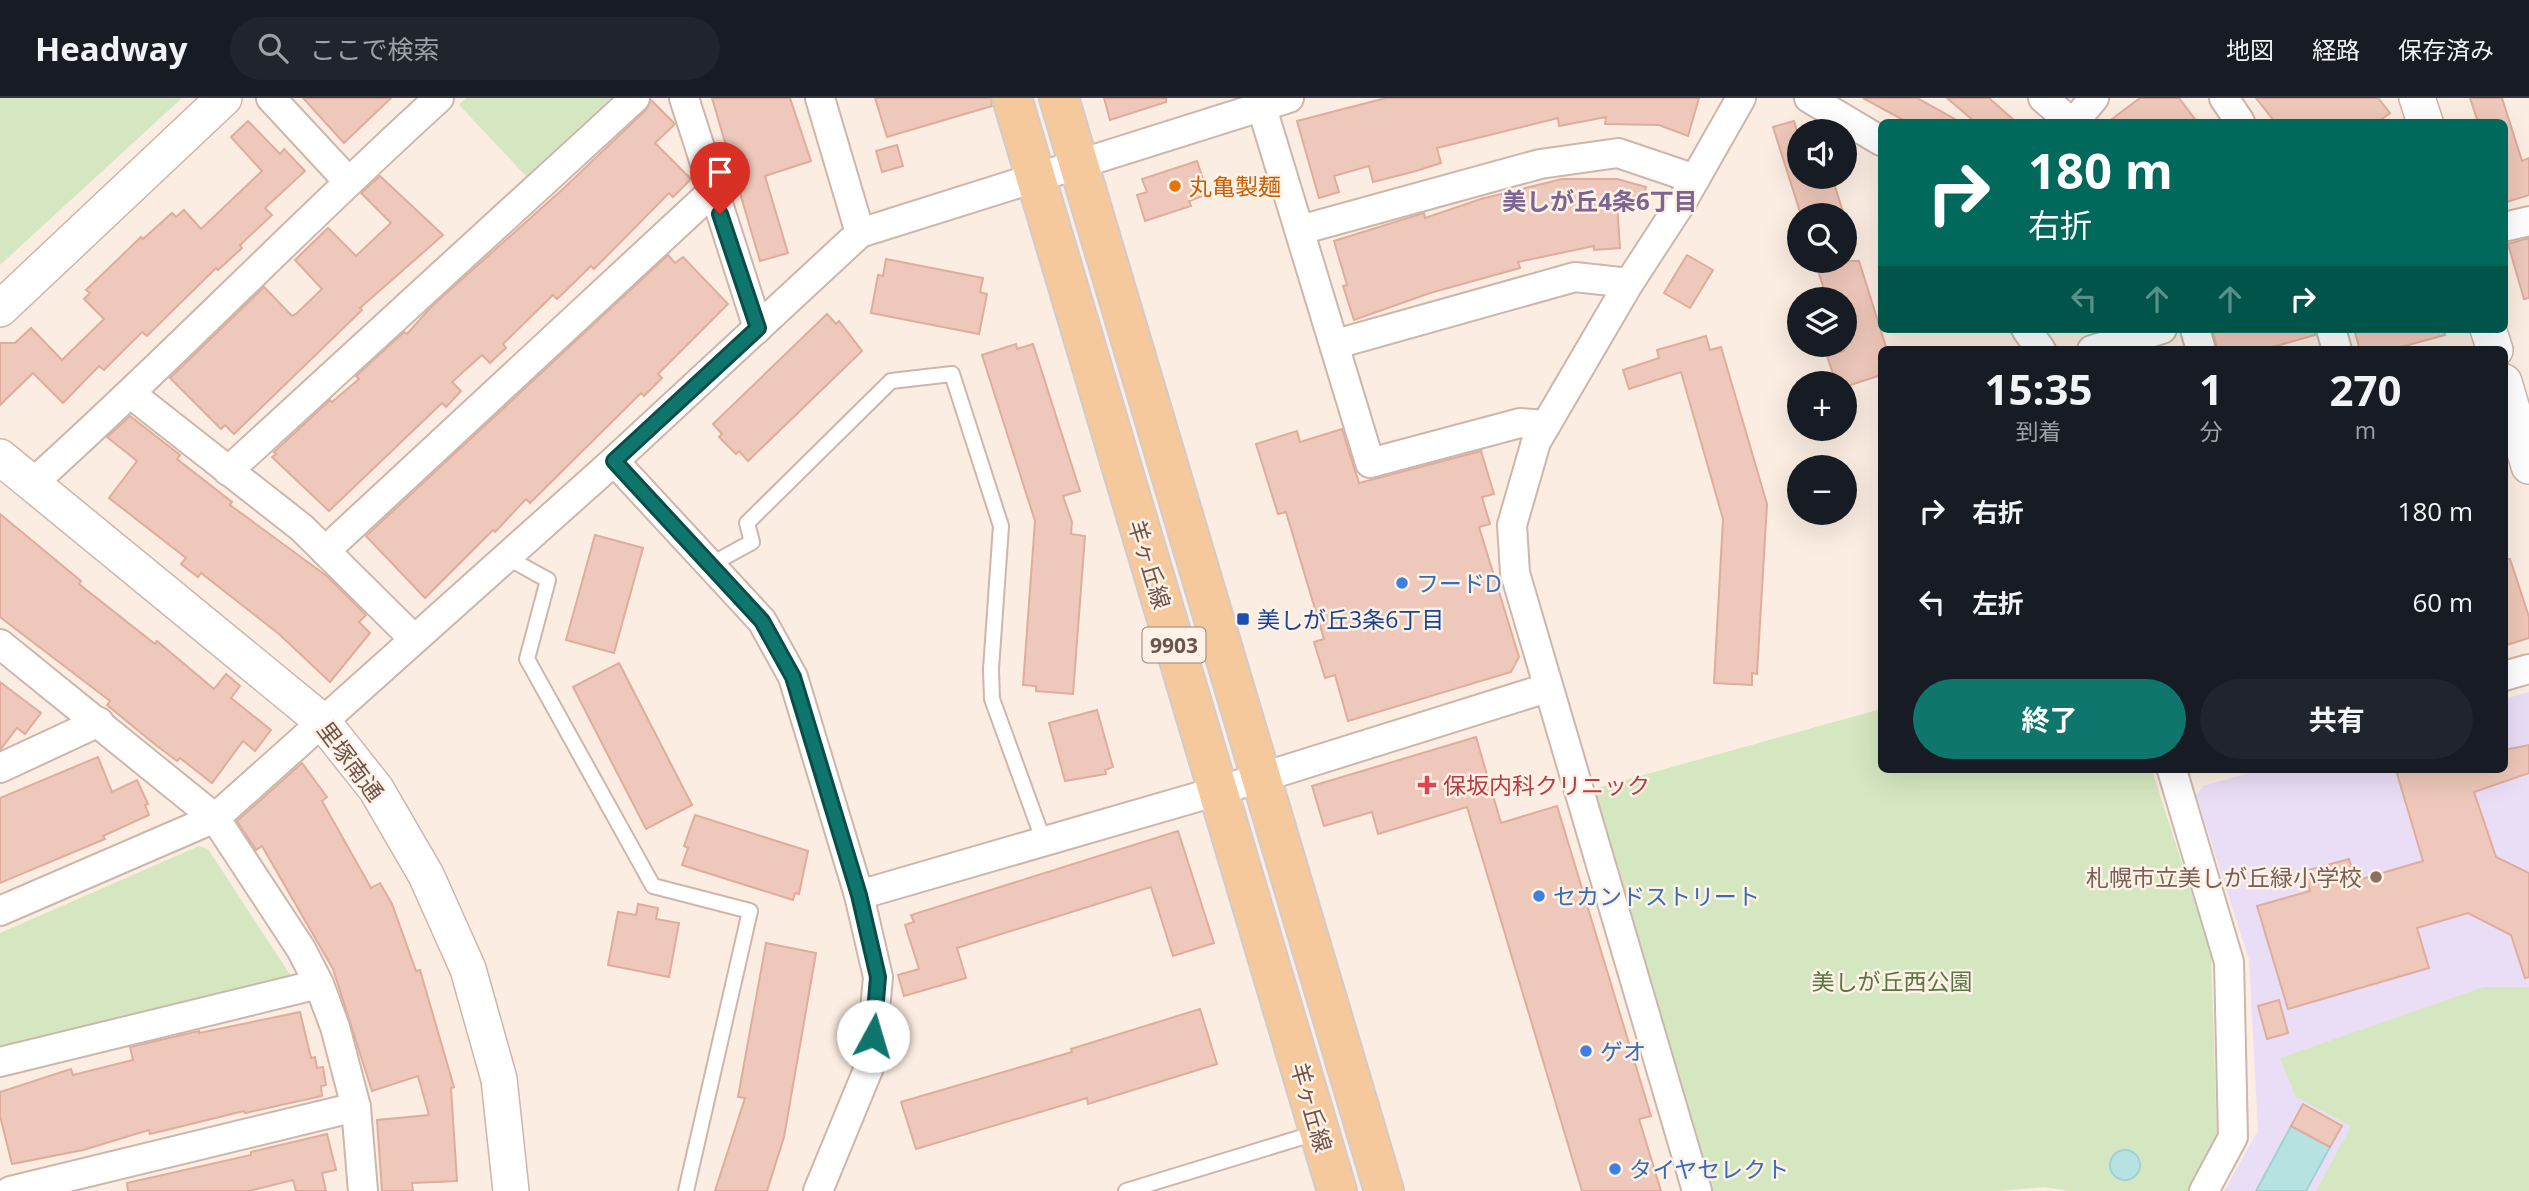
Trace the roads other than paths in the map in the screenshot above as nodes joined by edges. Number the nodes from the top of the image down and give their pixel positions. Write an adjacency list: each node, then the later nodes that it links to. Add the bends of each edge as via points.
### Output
1 (224, 98): 32 (street)
2 (271, 98): 25 (street)
3 (439, 98): 25 (street)
4 (635, 98): 43 (street)
5 (684, 98): 26 (street)
6 (820, 98): 30 (street)
7 (1012, 98): 23 (main road, 羊ヶ丘線 / 9903)
8 (1059, 98): 22 (main road, 羊ヶ丘線 / 9903)
9 (1289, 98): 16 (street)
10 (1741, 98): 24 (street)
11 (1809, 98): 21 (street)
12 (2043, 98): 17 (street)
13 (2094, 98): 18 (street)
14 (2224, 98): 19 (street)
15 (2417, 98): 20 (street)
16 (1260, 102): 22 (street); 29 (street)
17 (2069, 119)
18 (2076, 119)
19 (2238, 119)
20 (2424, 119)
21 (1878, 139)
22 (1079, 163): 23 (street); 57 (main road, 羊ヶ丘線 / 9903)
23 (1034, 177): 30 (street); 58 (main road, 羊ヶ丘線 / 9903)
24 (1695, 180): 29 (street, via 1618,153 1539,164); 31 (street)
25 (348, 181): 37 (street)
26 (713, 191): 33 (street); 45 (street)
27 (2529, 221): 28 (street)
28 (2508, 227)
29 (1300, 230): 35 (street)
30 (860, 233): 33 (street)
31 (1629, 283): 35 (street, via 1575,277); 39 (street)
32 (0, 309)
33 (758, 328): 41 (street)
34 (2149, 333): 36 (street)
35 (1336, 344): 39 (street, via 1370,463 1520,423)
36 (2105, 346)
37 (131, 394): 43 (street); 44 (street)
38 (2508, 395): 42 (street)
39 (1546, 425): 52 (street, via 1523,478 1512,524 1514,573)
40 (0, 457): 44 (street, 里塚南通)
41 (614, 461): 46 (street); 47 (street)
42 (2529, 466)
43 (229, 471): 45 (street)
44 (33, 483): 53 (street, 里塚南通)
45 (325, 551): 48 (street)
46 (506, 557): 48 (street); 72 (lane, via 548,580 527,659 653,886 750,911)
47 (709, 565): 60 (lane, via 752,542 747,523 891,381 952,374 1001,526 992,699); 61 (street, via 762,621 793,677)
48 (414, 639): 53 (street)
49 (0, 644): 54 (street)
50 (2529, 669): 51 (street)
51 (2508, 675)
52 (1547, 688): 57 (street); 77 (street)
53 (322, 721): 59 (street); 71 (street, 里塚南通, via 376,789 420,864 468,969 499,1079)
54 (99, 722): 55 (street); 59 (street)
55 (0, 768)
56 (2179, 773): 78 (street, via 2229,962 2232,1137)
57 (1261, 778): 58 (street); 76 (main road, 羊ヶ丘線 / 9903)
58 (1218, 791): 60 (street); 66 (main road, 羊ヶ丘線 / 9903)
59 (215, 818): 62 (street); 63 (street, via 301,948)
60 (1044, 842): 61 (street)
61 (859, 895): 73 (street, via 878,977 870,1065)
62 (0, 911)
63 (319, 984): 64 (street); 65 (street)
64 (0, 1062)
65 (356, 1107): 69 (street); 70 (street)
66 (1320, 1132): 74 (lane); 75 (main road, 羊ヶ丘線 / 9903)
67 (0, 1179): 68 (street)
68 (4, 1191)
69 (9, 1191)
70 (363, 1191)
71 (511, 1191)
72 (687, 1191)
73 (818, 1191)
74 (1126, 1191)
75 (1336, 1191)
76 (1384, 1191)
77 (1696, 1191)
78 (2204, 1191)

